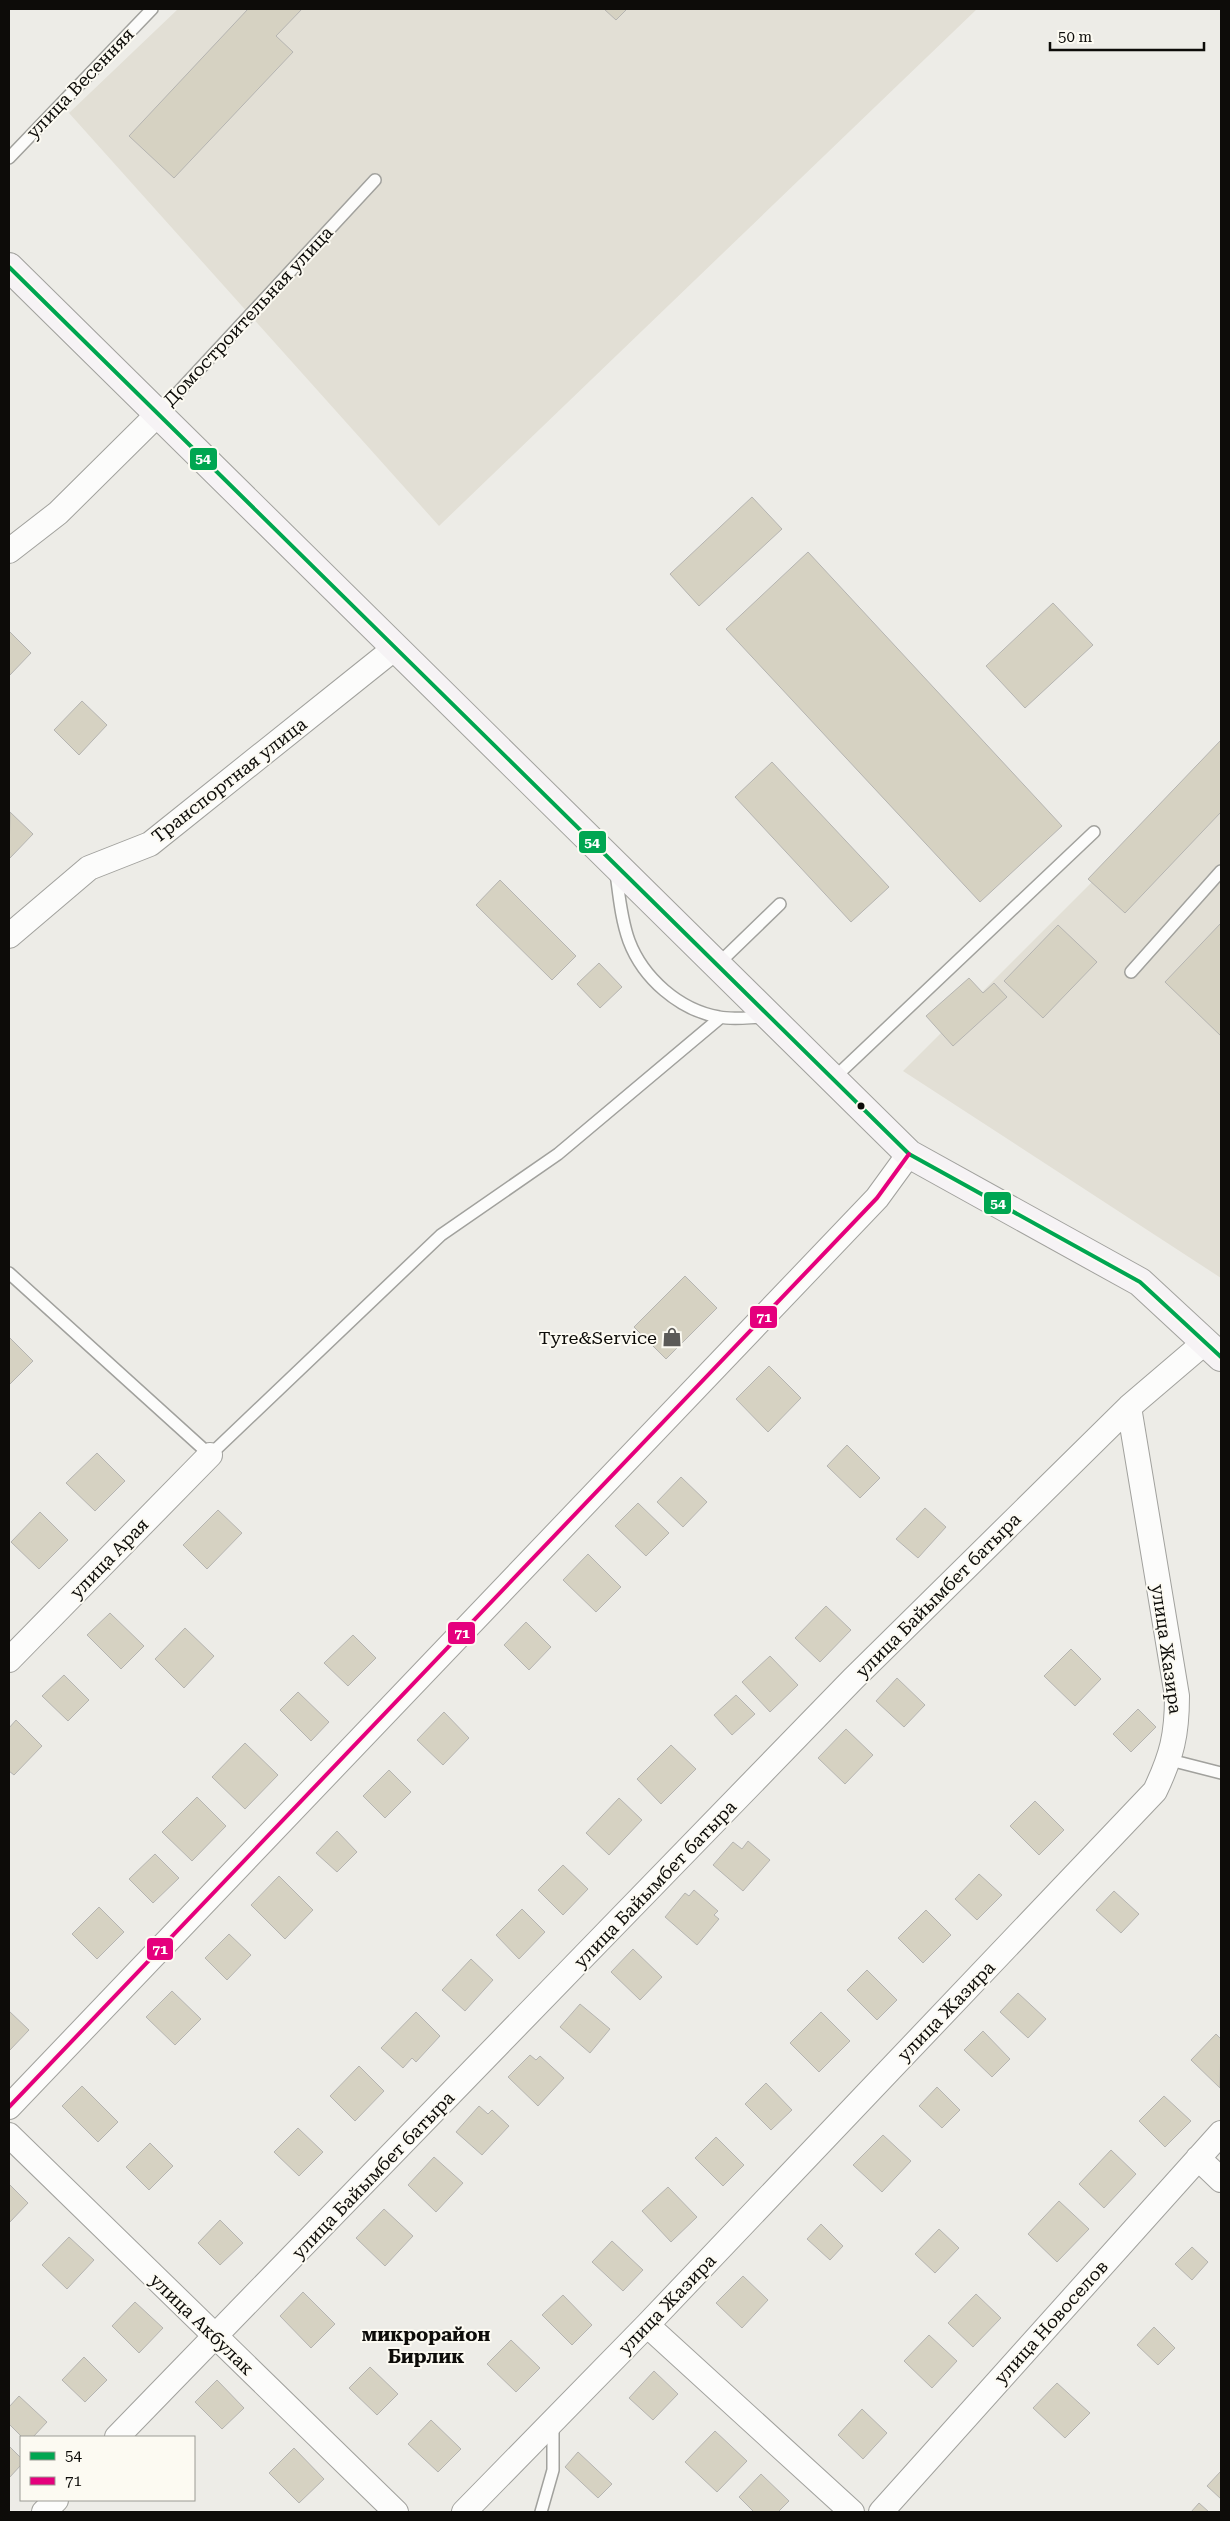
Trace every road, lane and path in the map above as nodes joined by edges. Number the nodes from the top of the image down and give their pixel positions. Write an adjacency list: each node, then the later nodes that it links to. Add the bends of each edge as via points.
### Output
1 (152, 9): 2 (lane, улица Весенняя)
2 (9, 158)
3 (375, 180): 5 (lane, Домостроительная улица)
4 (9, 266): 5 (street)
5 (158, 414): 6 (street, Домостроительная улица, via 58,513); 7 (street)
6 (9, 551)
7 (395, 648): 9 (street); 12 (street, Транспортная улица, via 150,844 89,868)
8 (1094, 832): 17 (lane)
9 (614, 864): 13 (street); 16 (lane, via 623,916 637,959 670,995 693,1009)
10 (1221, 871): 14 (lane)
11 (780, 904): 13 (lane)
12 (9, 936)
13 (717, 965): 15 (street)
14 (1131, 972)
15 (770, 1017): 16 (lane); 17 (street)
16 (720, 1018): 22 (lane, via 558,1154 441,1235)
17 (833, 1079): 18 (street)
18 (908, 1154): 20 (street, via 1140,1282); 26 (street, via 877,1198)
19 (9, 1273): 22 (lane)
20 (1213, 1350): 21 (street, улица Байымбет батыра)
21 (1129, 1407): 24 (street, улица Жазира, via 1177,1696 1177,1728); 32 (street, улица Байымбет батыра, via 853,1679)
22 (210, 1455): 23 (street, улица Арая)
23 (9, 1660)
24 (1170, 1760): 25 (lane); 31 (street, улица Жазира, via 1155,1791)
25 (1221, 1774)
26 (9, 2107)
27 (1221, 2133): 29 (street, улица Новоселов)
28 (9, 2135): 32 (street, улица Акбулак)
29 (1198, 2158): 30 (street); 41 (street, улица Новоселов)
30 (1221, 2180)
31 (647, 2325): 33 (street, улица Жазира); 40 (street)
32 (216, 2337): 34 (street, улица Байымбет батыра); 37 (street, улица Акбулак)
33 (554, 2421): 38 (street, улица Жазира); 39 (lane, via 553,2470)
34 (118, 2436)
35 (55, 2501): 36 (street)
36 (44, 2512)
37 (396, 2512)
38 (464, 2512)
39 (541, 2512)
40 (852, 2512)
41 (881, 2512)

